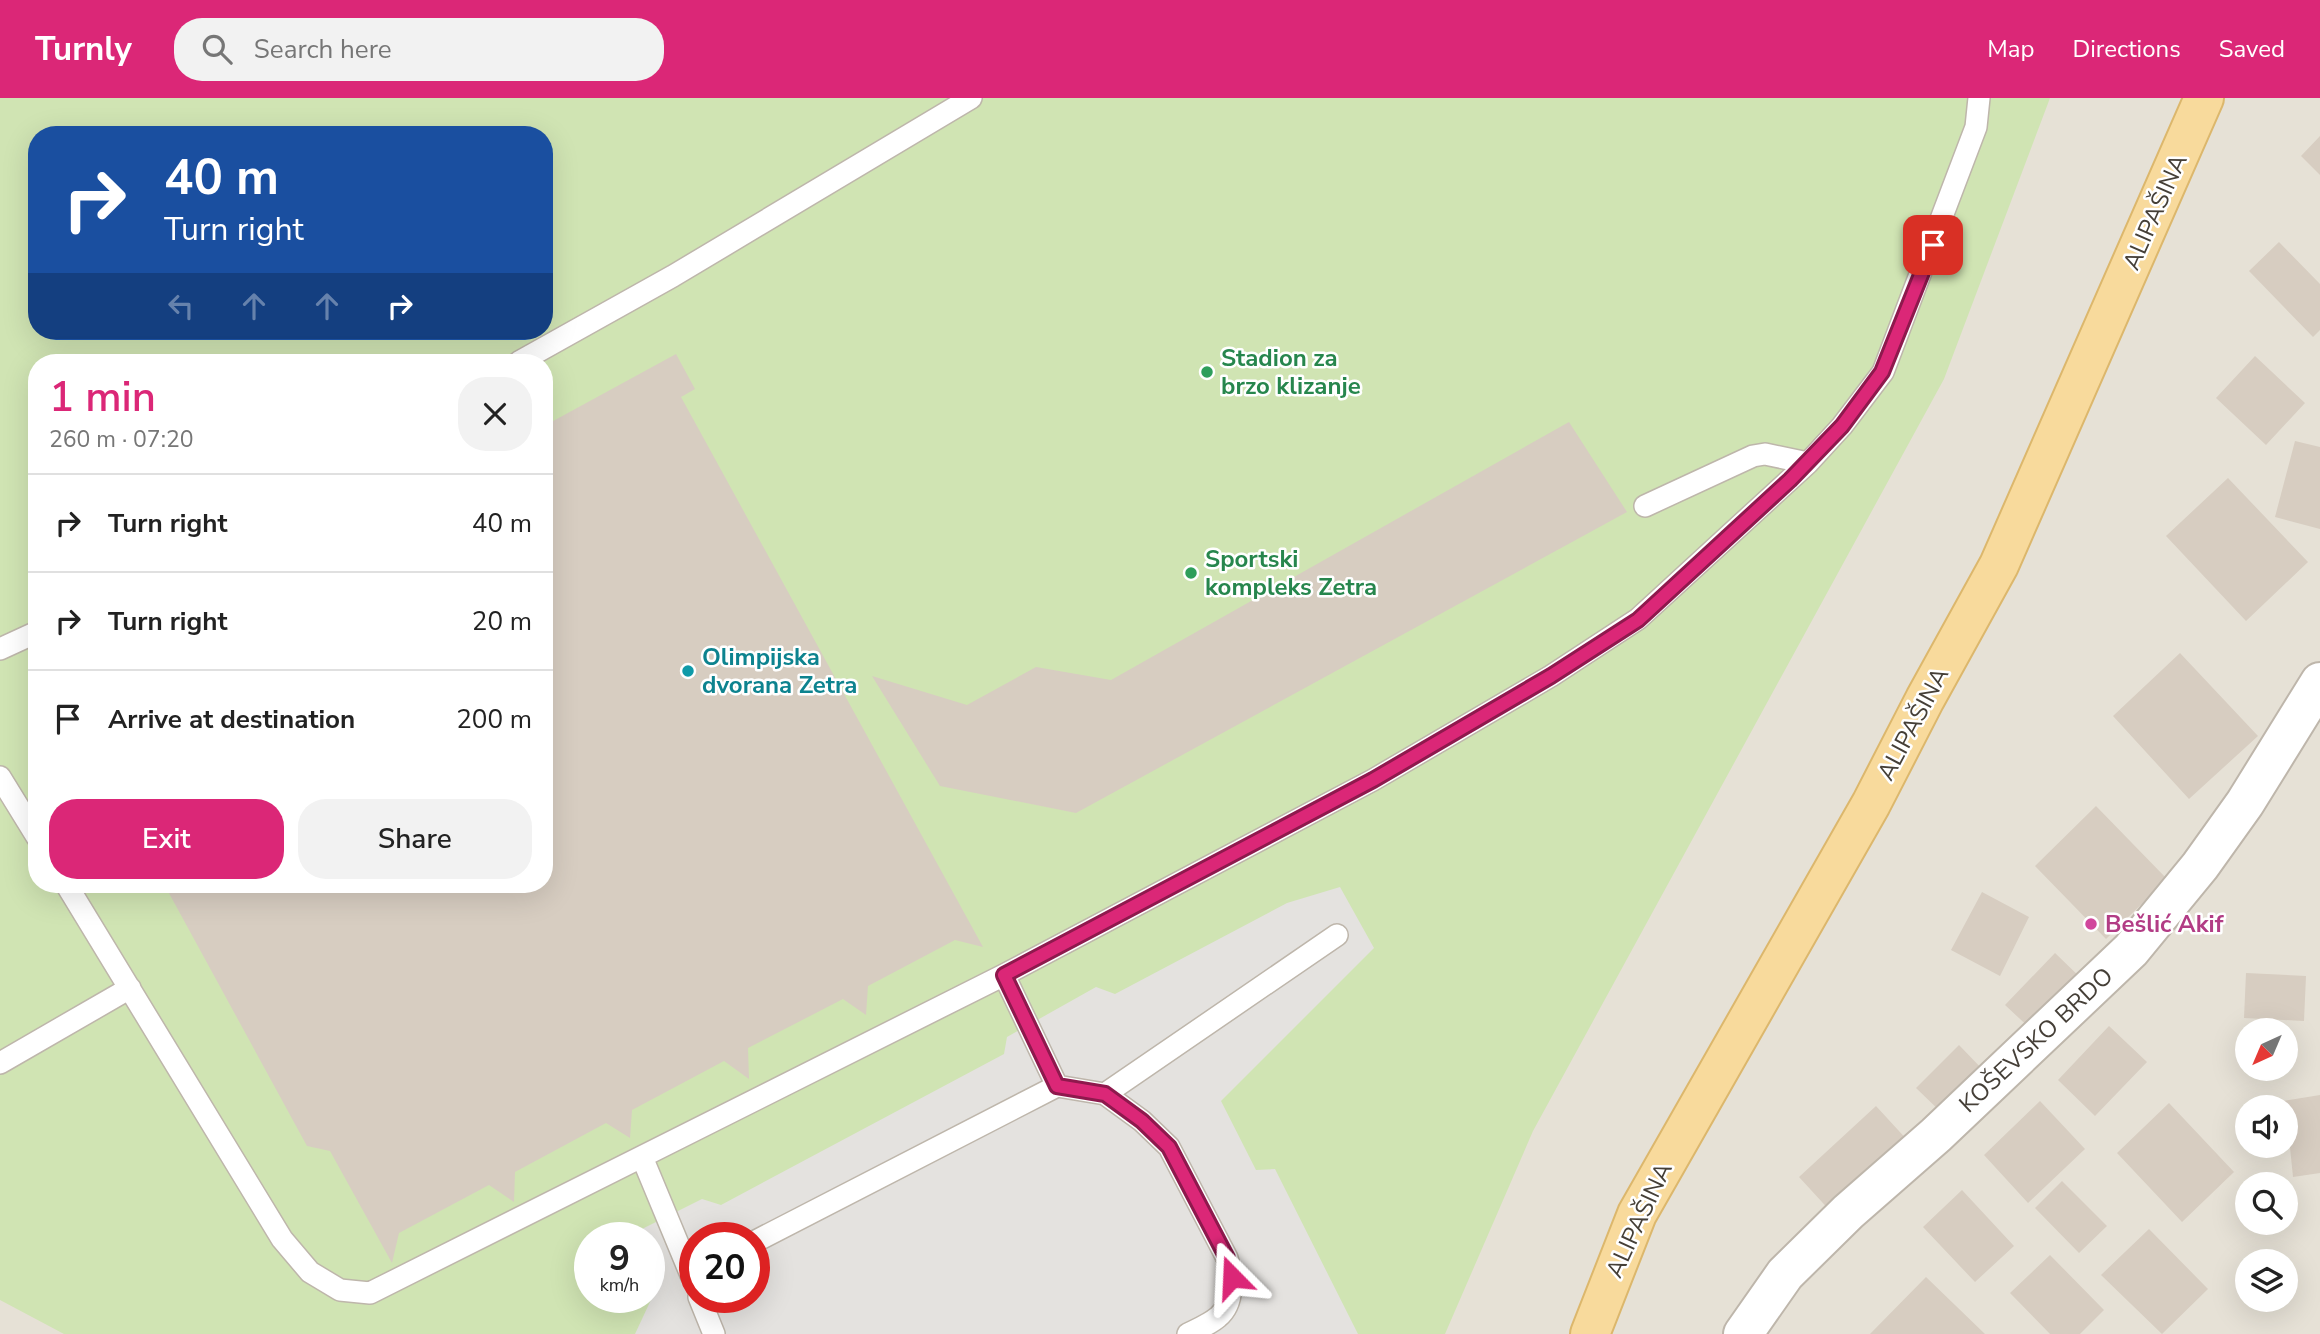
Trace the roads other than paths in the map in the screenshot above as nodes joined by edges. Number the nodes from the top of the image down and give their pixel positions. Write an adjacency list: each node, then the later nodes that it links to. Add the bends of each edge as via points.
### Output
1 (971, 98): 4 (lane)
2 (1979, 98): 5 (lane, via 1976,127 1882,372)
3 (2204, 98): 25 (main road, ALIPAŠINA, via 1999,565 1871,804 1637,1214)
4 (533, 354)
5 (1808, 463): 6 (lane, via 1753,456); 14 (lane, via 1638,620 1551,676 1373,780)
6 (1645, 506)
7 (28, 636): 8 (lane)
8 (0, 649)
9 (2320, 682): 26 (street, KOŠEVSKO BRDO, via 2245,803 2131,950 1812,1247 1785,1274)
10 (0, 777): 11 (lane)
11 (28, 822)
12 (72, 893): 15 (lane)
13 (1337, 935): 18 (lane)
14 (1004, 975): 17 (lane); 19 (lane)
15 (130, 988): 16 (lane); 19 (lane, via 282,1240 310,1272 340,1290 370,1293)
16 (0, 1063)
17 (1057, 1086): 18 (lane); 20 (lane)
18 (1105, 1094): 24 (lane, via 1169,1147 1227,1258 1230,1294 1220,1316)
19 (642, 1157): 21 (lane)
20 (770, 1234)
21 (679, 1245)
22 (705, 1313): 23 (lane)
23 (713, 1334)
24 (1188, 1334)
25 (1590, 1334)
26 (1743, 1334)

